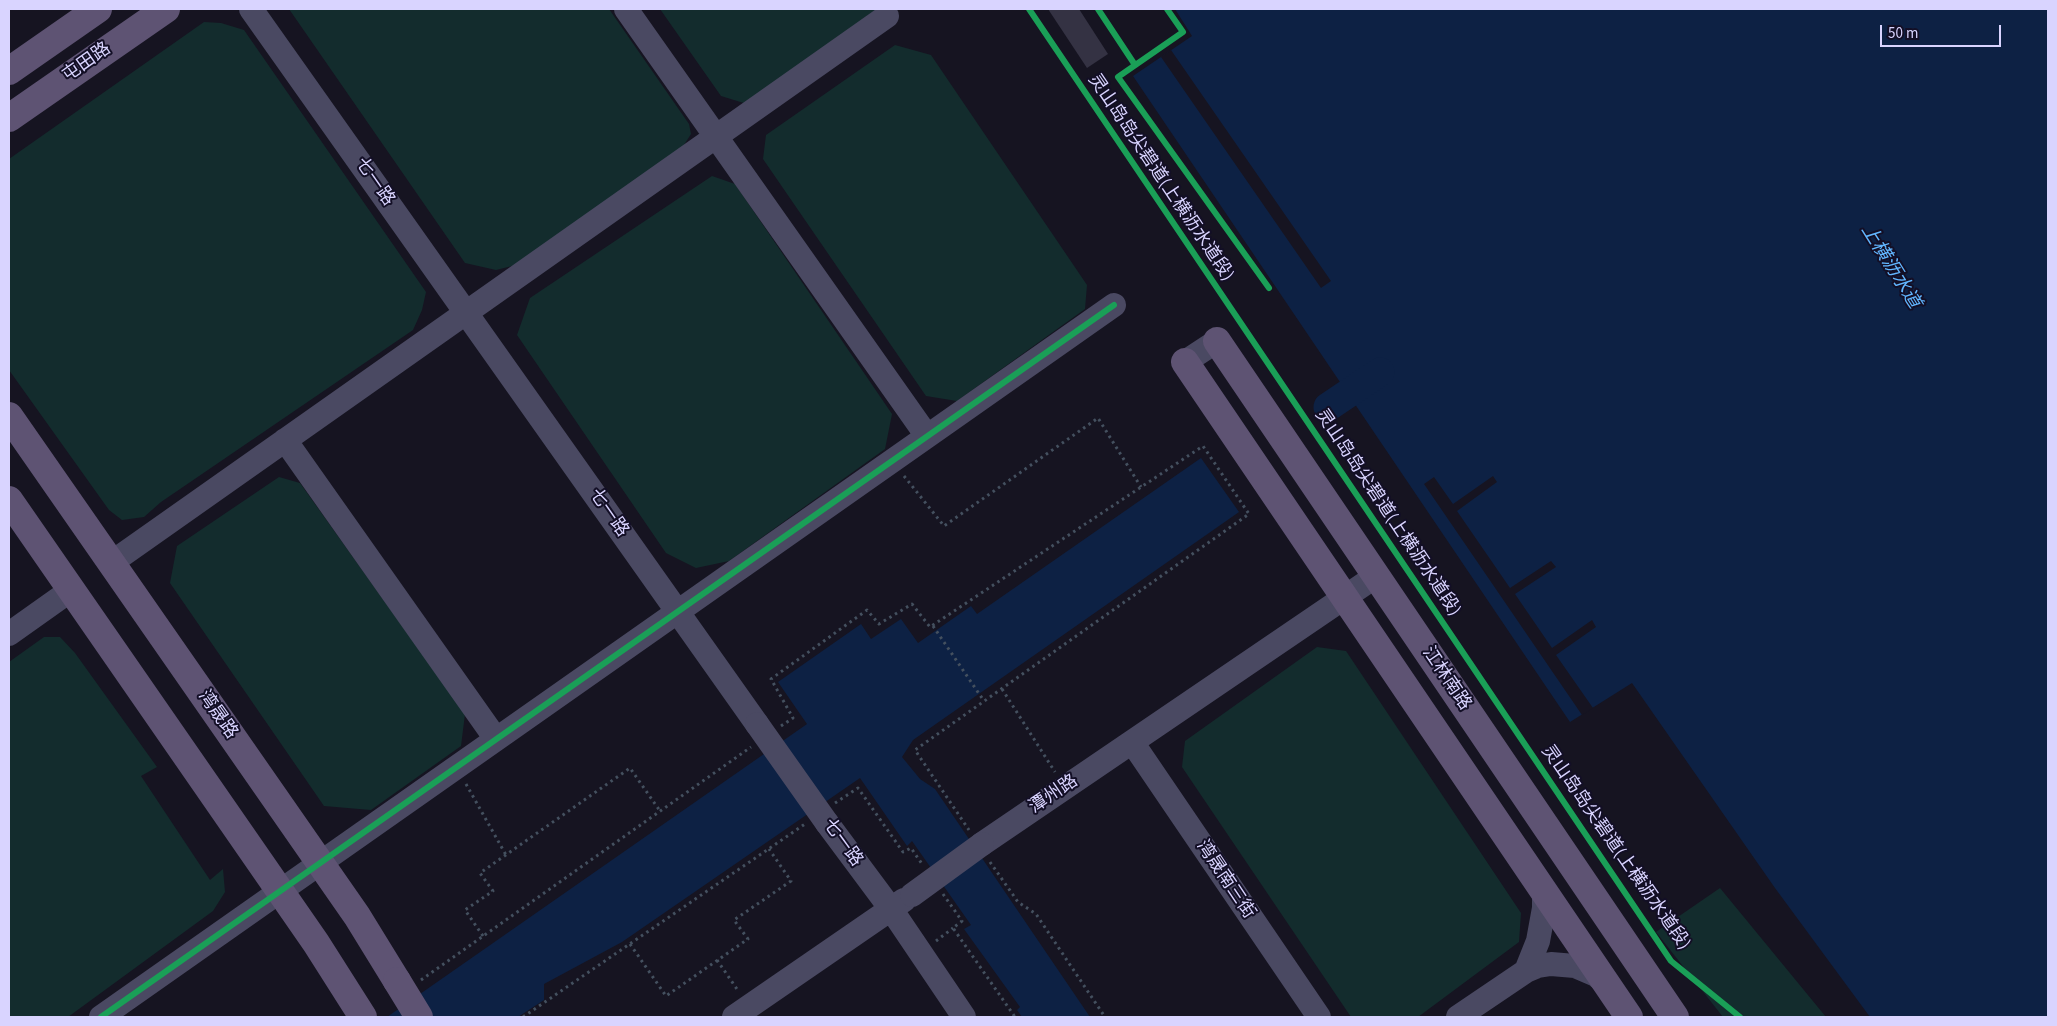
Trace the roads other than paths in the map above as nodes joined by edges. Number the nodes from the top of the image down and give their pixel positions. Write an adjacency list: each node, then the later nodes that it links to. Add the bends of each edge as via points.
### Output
1 (98, 9): 6 (main road)
2 (166, 9): 7 (main road, 屯田路)
3 (251, 9): 10 (street, 七一路)
4 (626, 9): 8 (street)
5 (887, 16): 8 (street)
6 (9, 71)
7 (9, 118)
8 (716, 137): 10 (street); 14 (street)
9 (1114, 305): 14 (street)
10 (466, 313): 15 (street); 21 (street, 七一路)
11 (1217, 341): 12 (street); 18 (main road, 江林南路)
12 (1185, 362): 20 (main road)
13 (9, 416): 17 (main road, 湾晟路)
14 (927, 436): 21 (street)
15 (285, 440): 17 (street); 23 (street)
16 (9, 500): 19 (main road)
17 (111, 562): 25 (main road, 湾晟路)
18 (1376, 576): 20 (street, 潭州路); 39 (main road, 江林南路)
19 (71, 590): 22 (street); 26 (main road)
20 (1344, 598): 24 (street, 潭州路); 27 (main road)
21 (678, 612): 23 (street); 28 (street, 七一路, bridge)
22 (9, 634)
23 (496, 739): 25 (street)
24 (1132, 742): 28 (street, 潭州路, bridge); 36 (street, 湾晟南三街)
25 (320, 863): 26 (street); 34 (main road, 湾晟路, bridge, via 405,983)
26 (280, 891): 32 (main road); 33 (street)
27 (1544, 892): 29 (street, via 1538,941); 30 (main road)
28 (891, 909): 31 (street, 潭州路); 35 (street, 七一路)
29 (1526, 971): 30 (street, via 1563,964 1585,970); 37 (street)
30 (1604, 982): 38 (main road)
31 (742, 1012)
32 (360, 1013)
33 (101, 1017)
34 (419, 1017)
35 (964, 1017)
36 (1319, 1017)
37 (1458, 1017)
38 (1629, 1017)
39 (1675, 1017)

